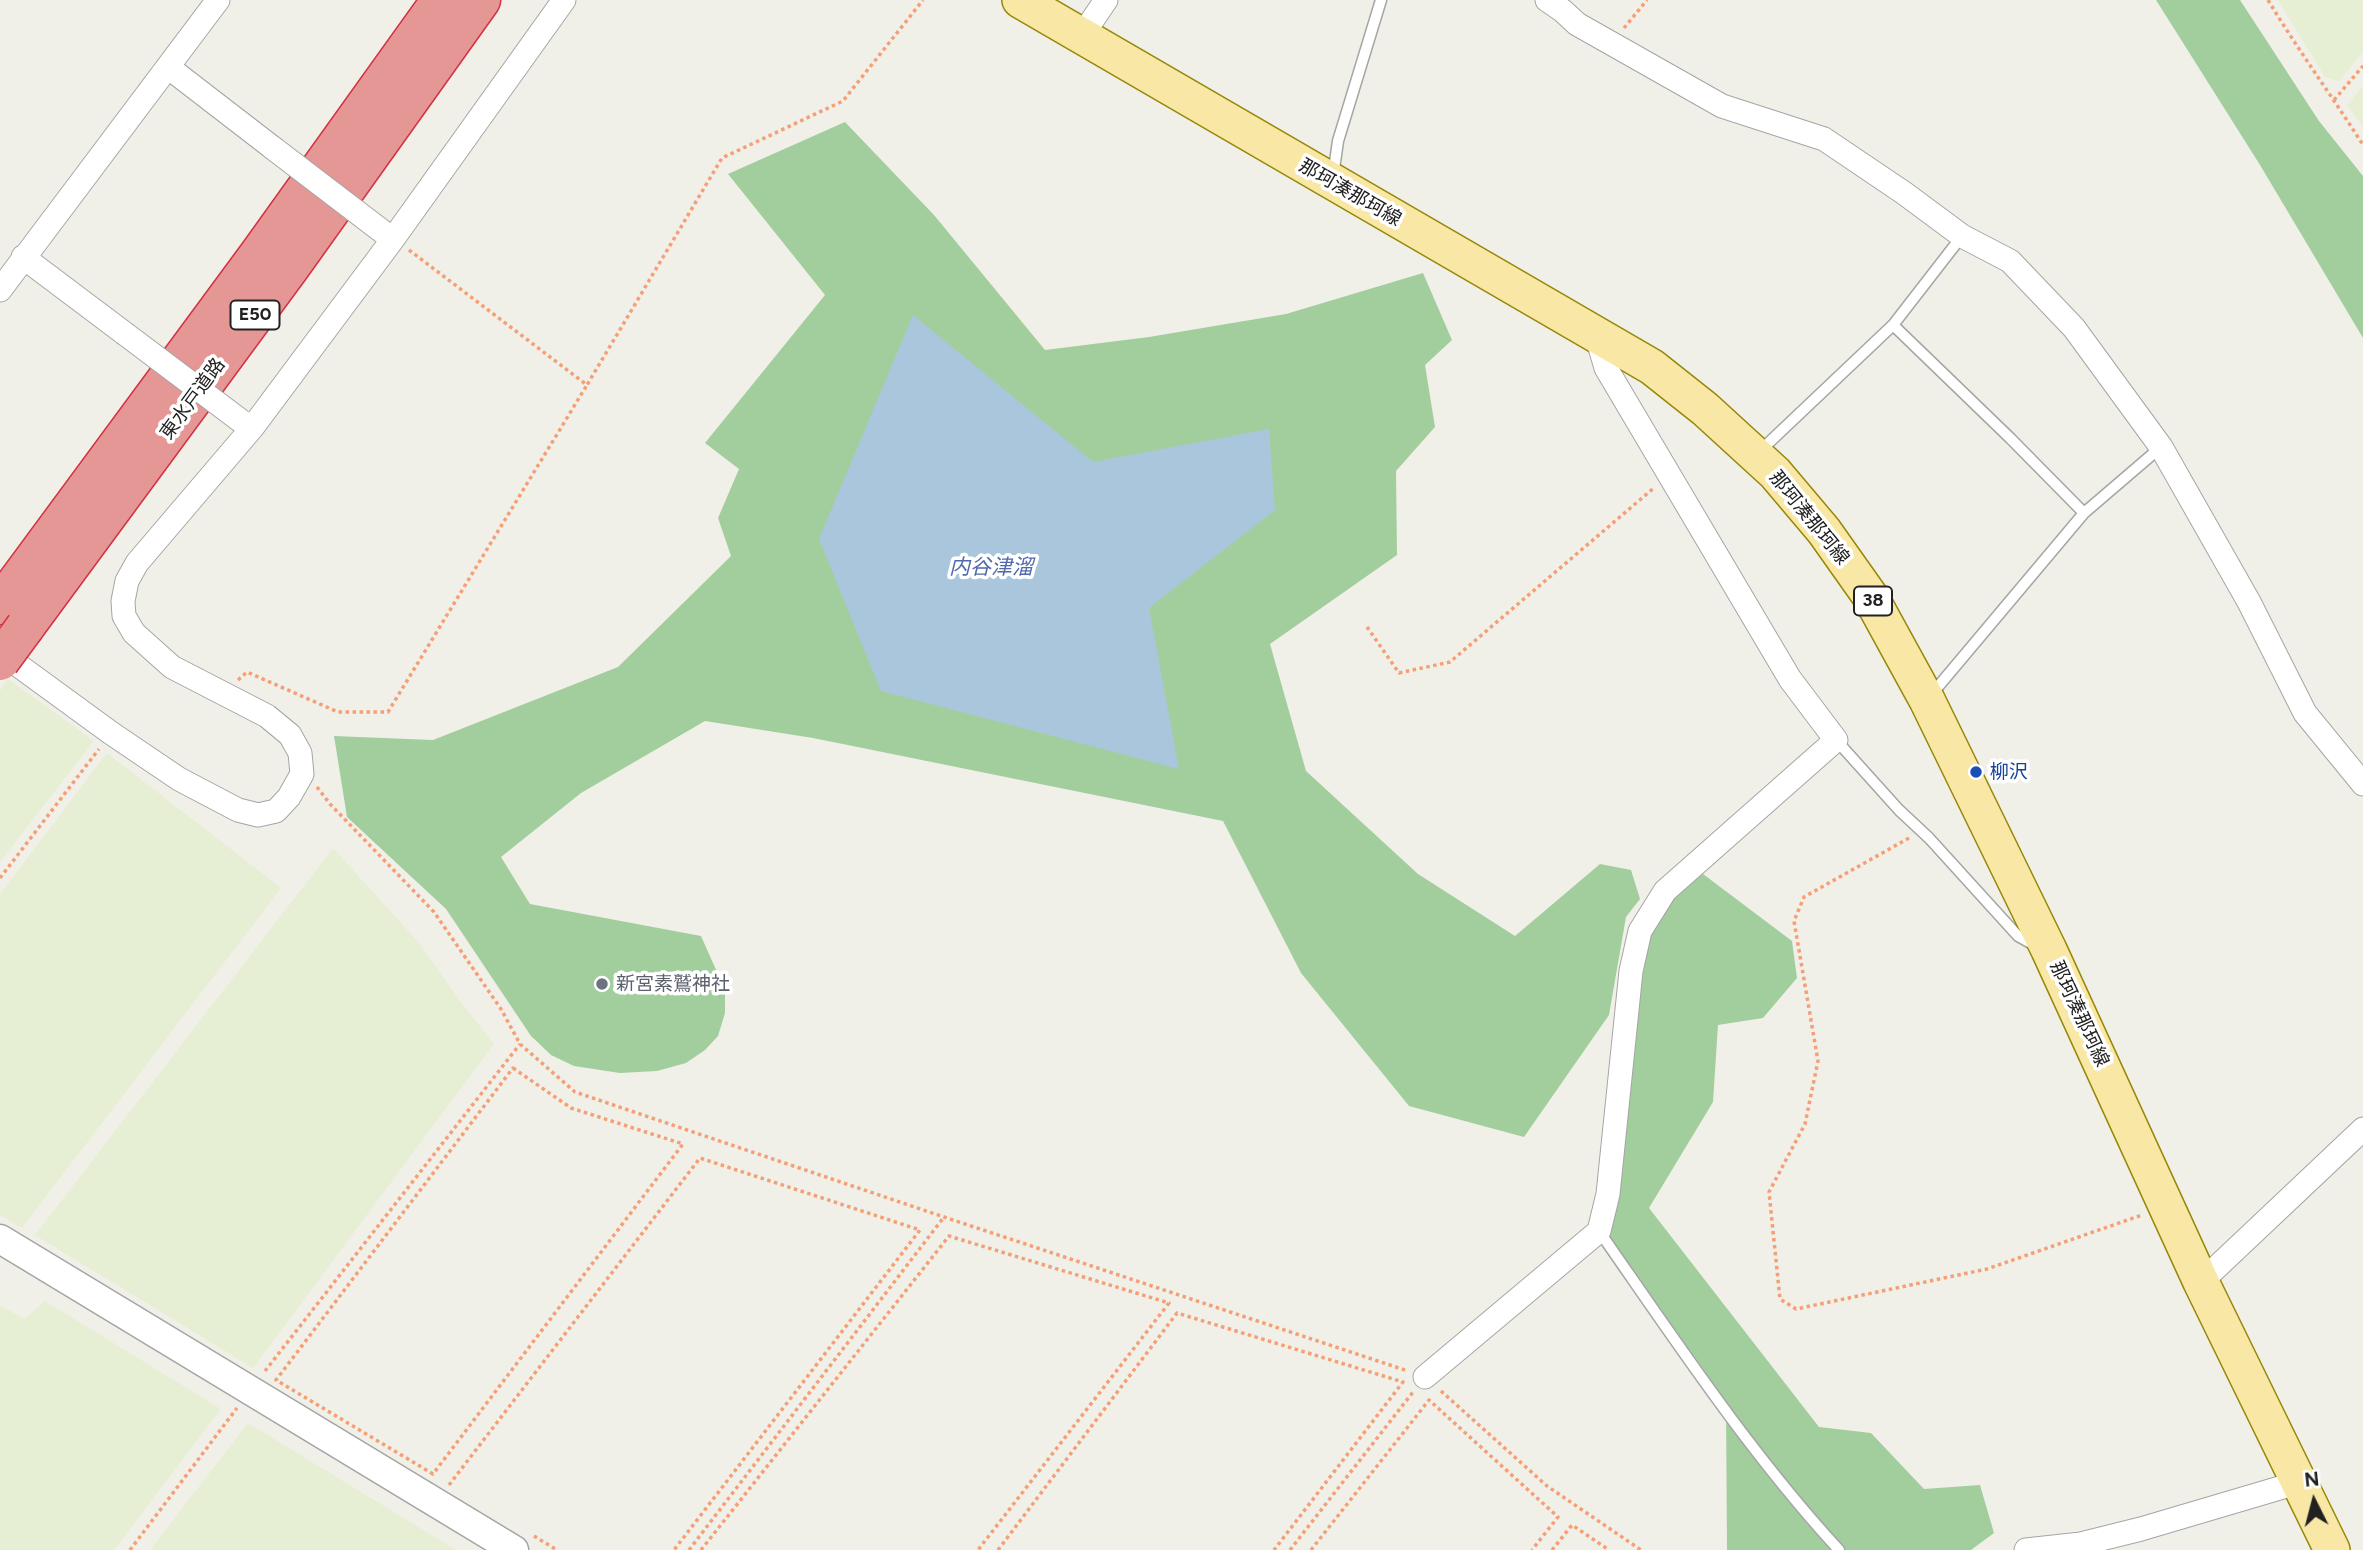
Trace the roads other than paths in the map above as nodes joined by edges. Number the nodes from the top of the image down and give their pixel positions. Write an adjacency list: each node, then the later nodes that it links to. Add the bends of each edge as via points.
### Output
1 (218, 0): 10 (street)
2 (441, 0): 22 (highway, 東水戸道路 / E50, via 267,243)
3 (481, 0): 22 (highway, 東水戸道路 / E50, via 290,266)
4 (564, 0): 12 (street)
5 (1020, 0): 9 (main road, 那珂湊那珂線 / 38)
6 (1106, 0): 9 (street)
7 (1381, 0): 11 (lane, via 1338,141)
8 (1546, 0): 13 (street, via 1577,24 1722,106 1824,139)
9 (1081, 37): 11 (main road, 那珂湊那珂線 / 38)
10 (168, 67): 12 (street, bridge); 14 (street)
11 (1332, 182): 17 (main road, 那珂湊那珂線 / 38)
12 (388, 235): 18 (street)
13 (1962, 236): 16 (lane); 19 (street, via 2010,261 2074,328)
14 (23, 257): 15 (street); 18 (street, bridge)
15 (0, 290)
16 (1893, 326): 20 (lane); 21 (lane)
17 (1596, 334): 20 (main road, 那珂湊那珂線 / 38, via 1652,368); 25 (street, via 1606,368 1790,679)
18 (246, 424): 22 (street, via 137,563 127,581 124,615 134,633 172,667 267,716 290,735 300,753 302,774 275,811 238,810 179,779 111,733)
19 (2161, 447): 21 (lane); 26 (street, via 2249,602 2305,713)
20 (1755, 455): 24 (main road, 那珂湊那珂線 / 38, via 1832,542 1870,596)
21 (2084, 513): 24 (lane)
22 (8, 628): 23 (highway, 東水戸道路 / E50, bridge)
23 (0, 661)
24 (1927, 700): 27 (main road, 那珂湊那珂線 / 38)
25 (1836, 740): 27 (lane, via 2018,936); 29 (street, via 1665,891 1640,931 1631,971 1608,1194)
26 (2363, 784)
27 (2049, 950): 31 (main road, 那珂湊那珂線 / 38)
28 (2363, 1129): 31 (street)
29 (1600, 1231): 32 (street); 35 (lane, via 1763,1461)
30 (0, 1239): 34 (street)
31 (2201, 1282): 33 (main road, 那珂湊那珂線 / 38)
32 (1424, 1377)
33 (2300, 1482): 36 (street, via 2141,1530 2081,1544); 37 (main road, 那珂湊那珂線 / 38)
34 (514, 1550)
35 (1839, 1550)
36 (2026, 1550)
37 (2332, 1550)

